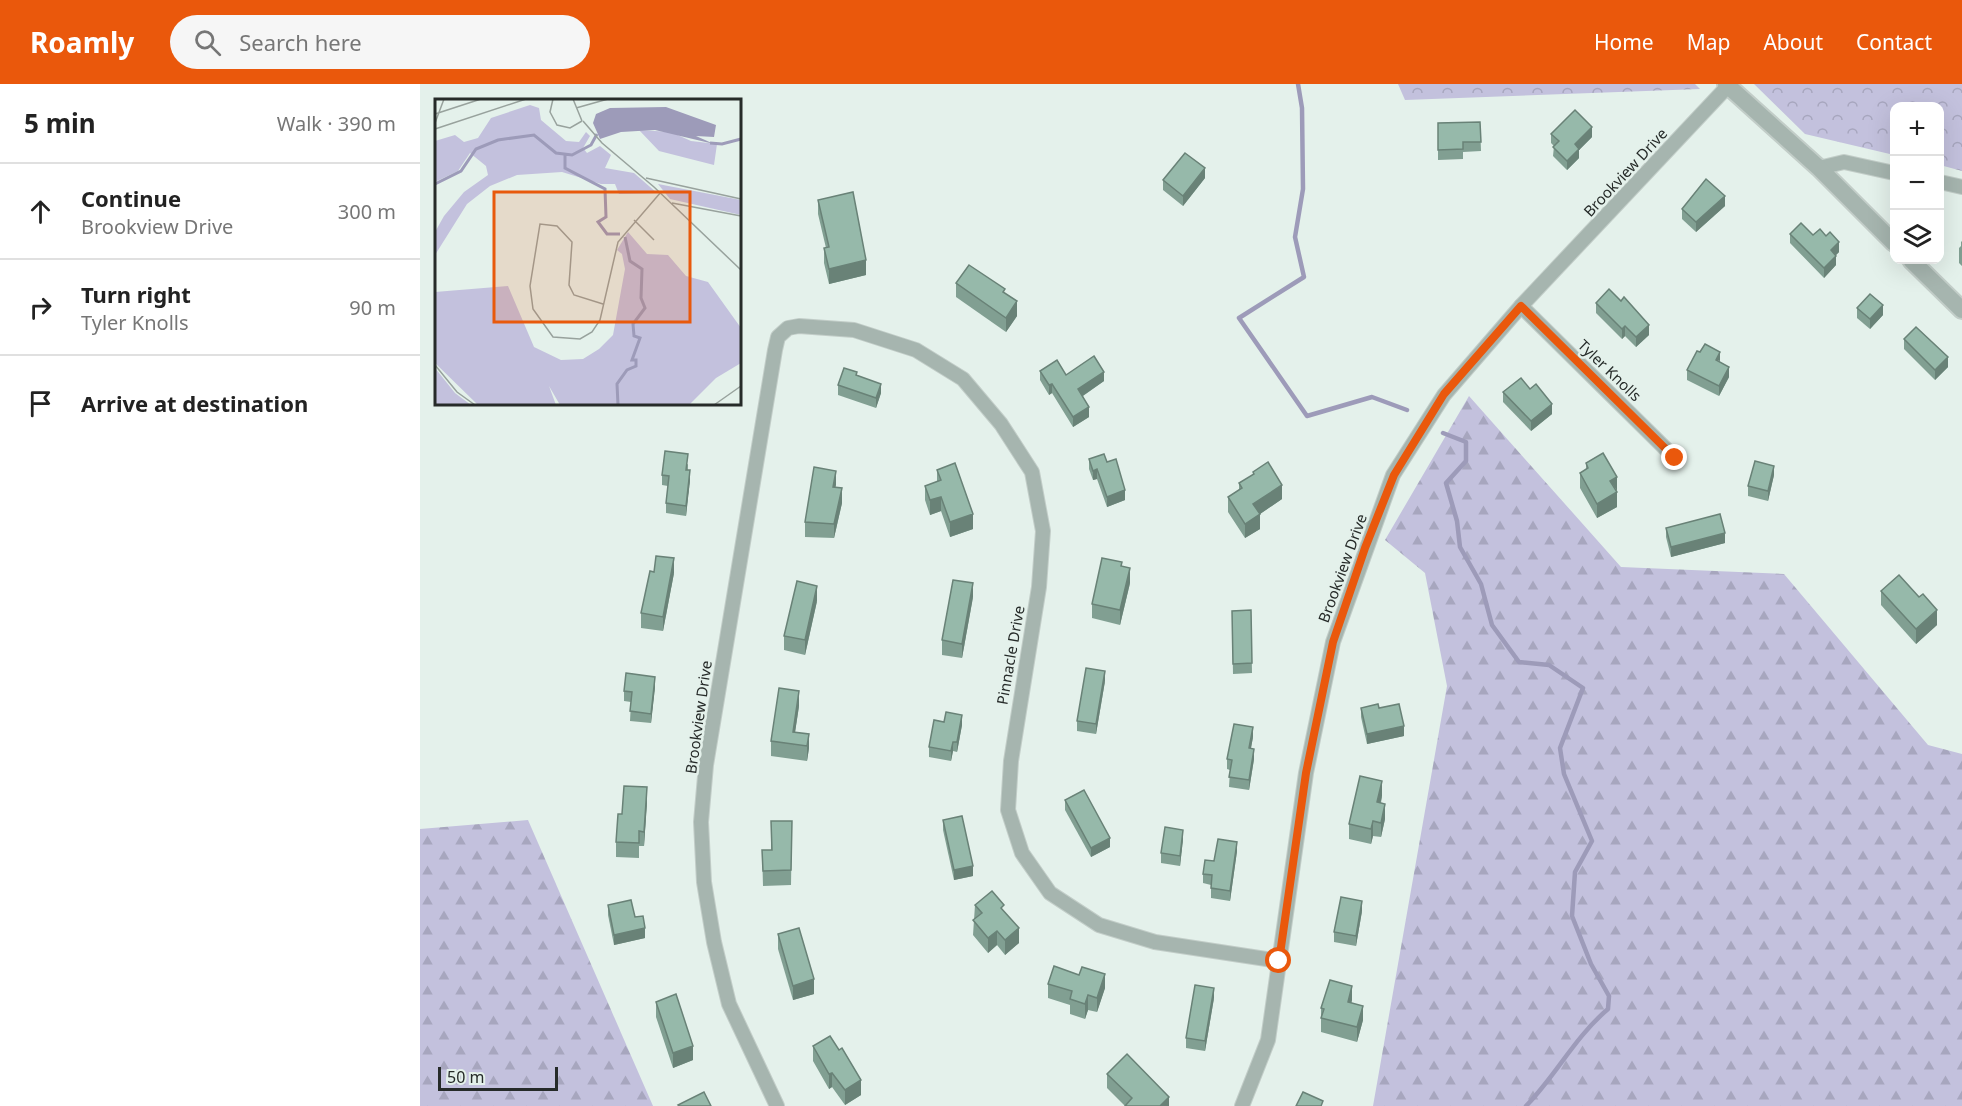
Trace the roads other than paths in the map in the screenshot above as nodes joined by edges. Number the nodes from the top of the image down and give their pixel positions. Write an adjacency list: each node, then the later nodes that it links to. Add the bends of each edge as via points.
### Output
1 (1727, 85): 2 (street); 8 (street, Brookview Drive)
2 (1819, 168): 3 (street, via 1844,162); 6 (street)
3 (1890, 172)
4 (1944, 184): 5 (street)
5 (1962, 188)
6 (1890, 239)
7 (1915, 264): 9 (street)
8 (1521, 306): 11 (street, Tyler Knolls); 12 (street, Brookview Drive, via 1444,394 1394,475 1365,548 1333,642 1306,773)
9 (1962, 310)
10 (788, 328): 12 (street, Pinnacle Drive, via 854,330 915,350 963,379 1001,424 1032,472 1043,531 1039,587 1011,761 1008,810 1022,853 1050,893 1110,929 1155,942); 13 (street, Brookview Drive, via 778,338 775,350 710,742 701,822 704,882 729,1004)
11 (1675, 458)
12 (1279, 961): 14 (street, Brookview Drive, via 1268,1040)
13 (777, 1106)
14 (1242, 1106)

